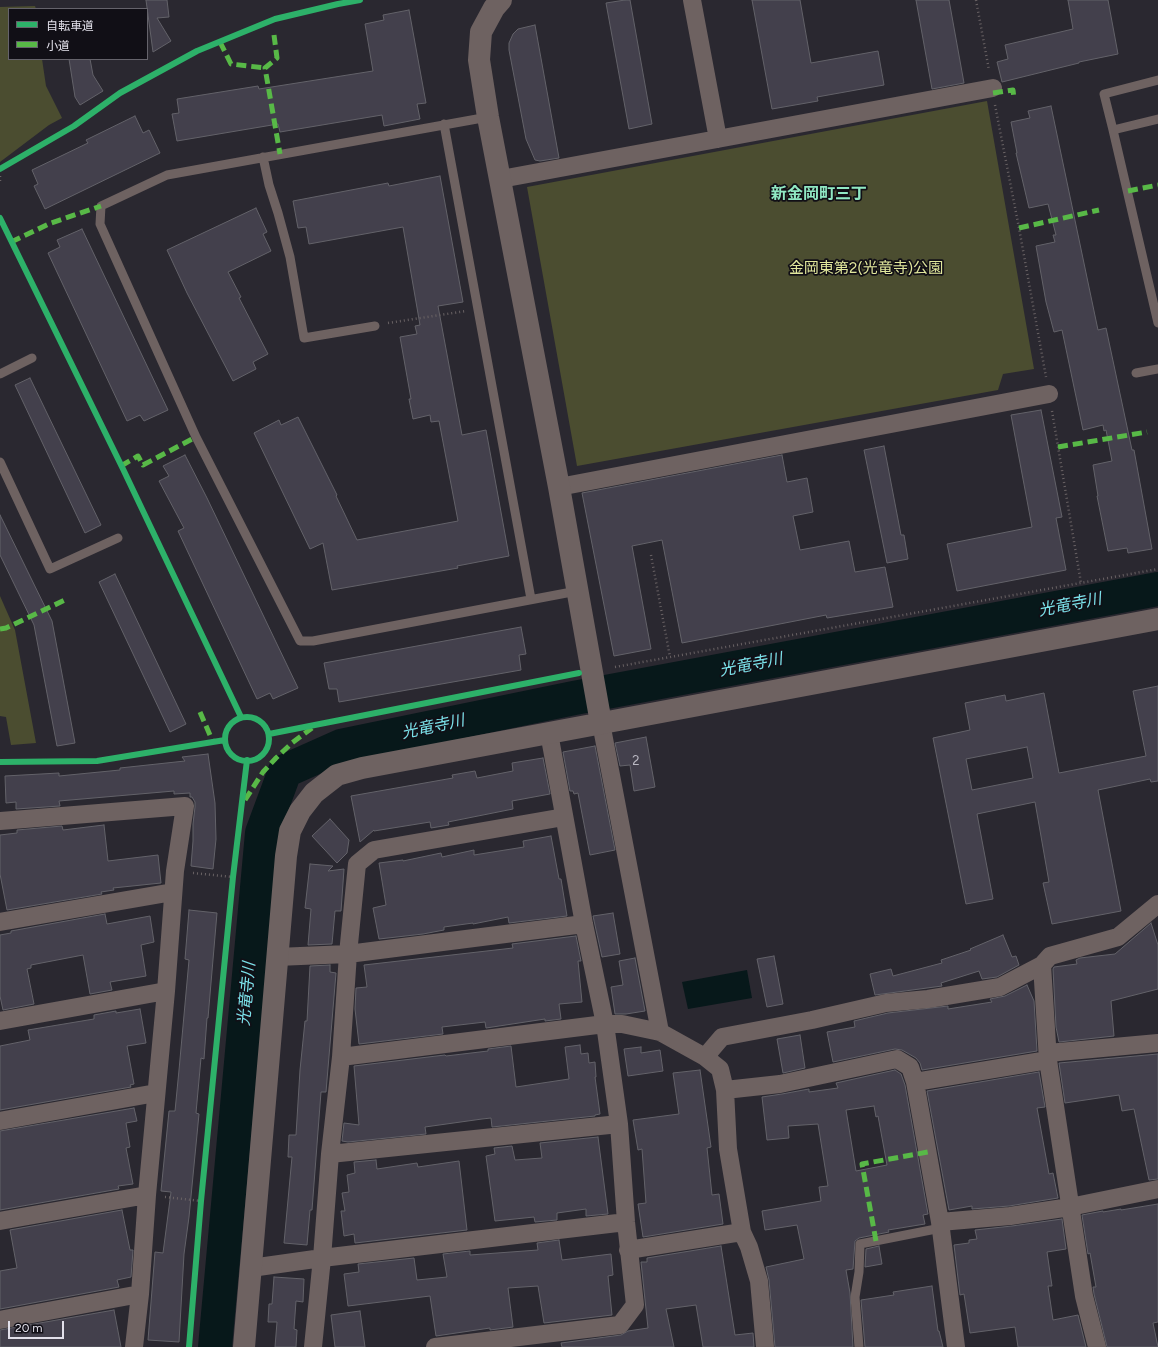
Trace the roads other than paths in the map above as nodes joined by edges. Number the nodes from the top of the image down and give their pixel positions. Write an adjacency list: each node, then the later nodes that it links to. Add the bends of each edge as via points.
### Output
1 (692, 0): 9 (street)
2 (493, 3): 5 (street, via 481,32 479,60)
3 (1158, 80): 8 (lane, via 1104,94)
4 (993, 88): 9 (street)
5 (488, 117): 7 (lane); 11 (street)
6 (1158, 118): 8 (lane)
7 (444, 124): 10 (lane); 23 (lane)
8 (1113, 130): 12 (lane)
9 (718, 139): 11 (street)
10 (263, 157): 13 (lane, via 290,257 304,338); 23 (lane, via 167,175 101,206 100,224 196,437 300,641 313,641)
11 (501, 178): 20 (street)
12 (1158, 324)
13 (375, 326)
14 (32, 358): 17 (lane)
15 (1158, 369): 16 (lane)
16 (1136, 373)
17 (0, 374)
18 (1049, 394): 20 (street)
19 (0, 462): 21 (lane, via 50,569)
20 (559, 487): 22 (street)
21 (118, 538)
22 (578, 590): 23 (lane); 25 (street, via 584,677)
23 (531, 599)
24 (1158, 620): 25 (street)
25 (600, 714): 26 (street); 39 (street)
26 (549, 733): 27 (street); 34 (street, via 362,768 336,775 314,793 300,811 290,831)
27 (564, 817): 32 (street); 33 (street, via 374,850 357,864)
28 (0, 820): 29 (street, via 185,806)
29 (173, 892): 31 (street); 36 (street)
30 (1158, 904): 35 (street, via 1118,937 1050,956)
31 (0, 922)
32 (584, 924): 33 (street); 38 (street)
33 (348, 954): 34 (street); 41 (street)
34 (277, 957): 59 (street)
35 (1042, 965): 42 (street, via 1000,986 928,999 886,1003 722,1037); 43 (street)
36 (166, 991): 37 (street); 46 (street)
37 (0, 1021)
38 (605, 1024): 39 (street, via 622,1024); 41 (street); 48 (street)
39 (660, 1032): 42 (street)
40 (1158, 1043): 43 (street)
41 (342, 1056): 49 (street)
42 (705, 1057): 45 (street, via 720,1069)
43 (1048, 1057): 44 (street); 52 (street)
44 (915, 1082): 45 (street, via 910,1067 897,1060 780,1084); 55 (street)
45 (725, 1090): 56 (street, via 728,1149)
46 (156, 1093): 47 (street); 51 (street)
47 (0, 1121)
48 (619, 1124): 49 (street); 54 (street)
49 (330, 1154): 58 (street)
50 (1158, 1188): 52 (street)
51 (147, 1195): 53 (street); 60 (street)
52 (1070, 1207): 55 (street); 69 (street, via 1084,1296)
53 (0, 1221)
54 (626, 1222): 57 (street); 58 (street)
55 (940, 1225): 67 (lane, via 860,1244 859,1272 854,1297); 68 (street)
56 (742, 1232): 57 (street); 66 (street, via 759,1281)
57 (628, 1250): 65 (street, via 635,1305 620,1325)
58 (322, 1258): 59 (street); 64 (street)
59 (251, 1268): 63 (street)
60 (140, 1294): 61 (street); 62 (street)
61 (0, 1320)
62 (134, 1347)
63 (244, 1347)
64 (313, 1347)
65 (435, 1347)
66 (765, 1347)
67 (859, 1347)
68 (956, 1347)
69 (1097, 1347)

